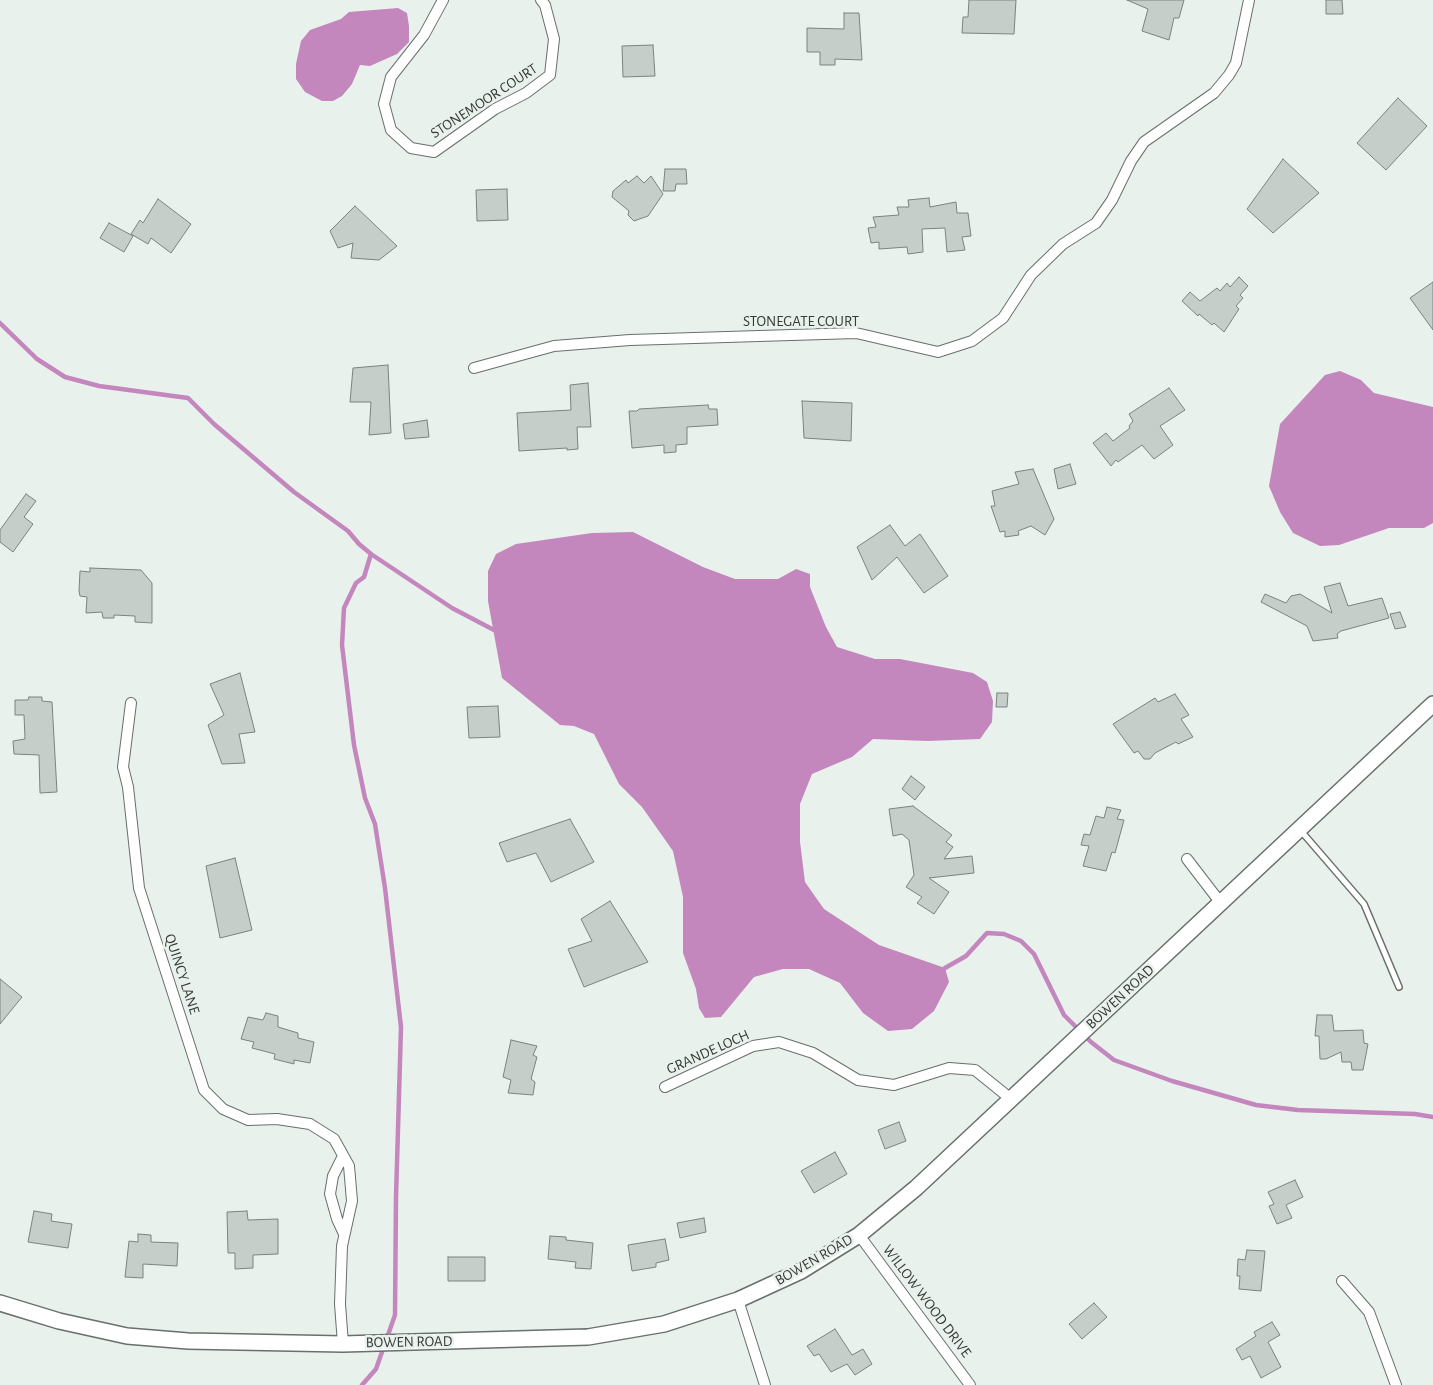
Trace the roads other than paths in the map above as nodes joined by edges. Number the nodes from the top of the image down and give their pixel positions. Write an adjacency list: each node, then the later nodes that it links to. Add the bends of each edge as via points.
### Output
1 (443, 0): 2 (street, STONEMOOR COURT, via 424,35 391,77 384,104 392,130 412,148 434,152 495,109 550,76 554,39)
2 (541, 0)
3 (1249, 0): 4 (street, STONEGATE COURT, via 1236,63 1229,75 1214,92 1144,142 1096,223 1063,244 1044,262 1031,275 1003,318 972,341 938,352 856,333 630,340 554,346)
4 (474, 368)
5 (131, 703): 13 (street, QUINCY LANE, via 123,767 139,888 204,1090 223,1109 248,1120 278,1119 310,1124 334,1139)
6 (1433, 704): 7 (street, BOWEN ROAD)
7 (1299, 829): 9 (street, BOWEN ROAD); 10 (lane, via 1364,904)
8 (1187, 859): 9 (street)
9 (1220, 902): 12 (street, BOWEN ROAD)
10 (1399, 987)
11 (665, 1087): 12 (street, GRANDE LOCH, via 753,1046 779,1042 813,1053 858,1080 894,1084 949,1068 975,1070)
12 (1012, 1099): 15 (street, BOWEN ROAD, via 916,1188)
13 (343, 1156): 14 (street, QUINCY LANE, via 349,1166 352,1201); 14 (street, QUINCY LANE, via 333,1176 330,1194)
14 (344, 1234): 19 (street, QUINCY LANE, via 340,1294)
15 (859, 1235): 17 (street, BOWEN ROAD, via 801,1271); 21 (street, WILLOW WOOD DRIVE)
16 (1342, 1281): 22 (street, via 1368,1312)
17 (738, 1300): 19 (street, BOWEN ROAD, via 664,1324 588,1337); 20 (street)
18 (0, 1303): 19 (street, BOWEN ROAD, via 59,1321 127,1336 191,1341)
19 (343, 1344)
20 (765, 1385)
21 (970, 1385)
22 (1396, 1385)

